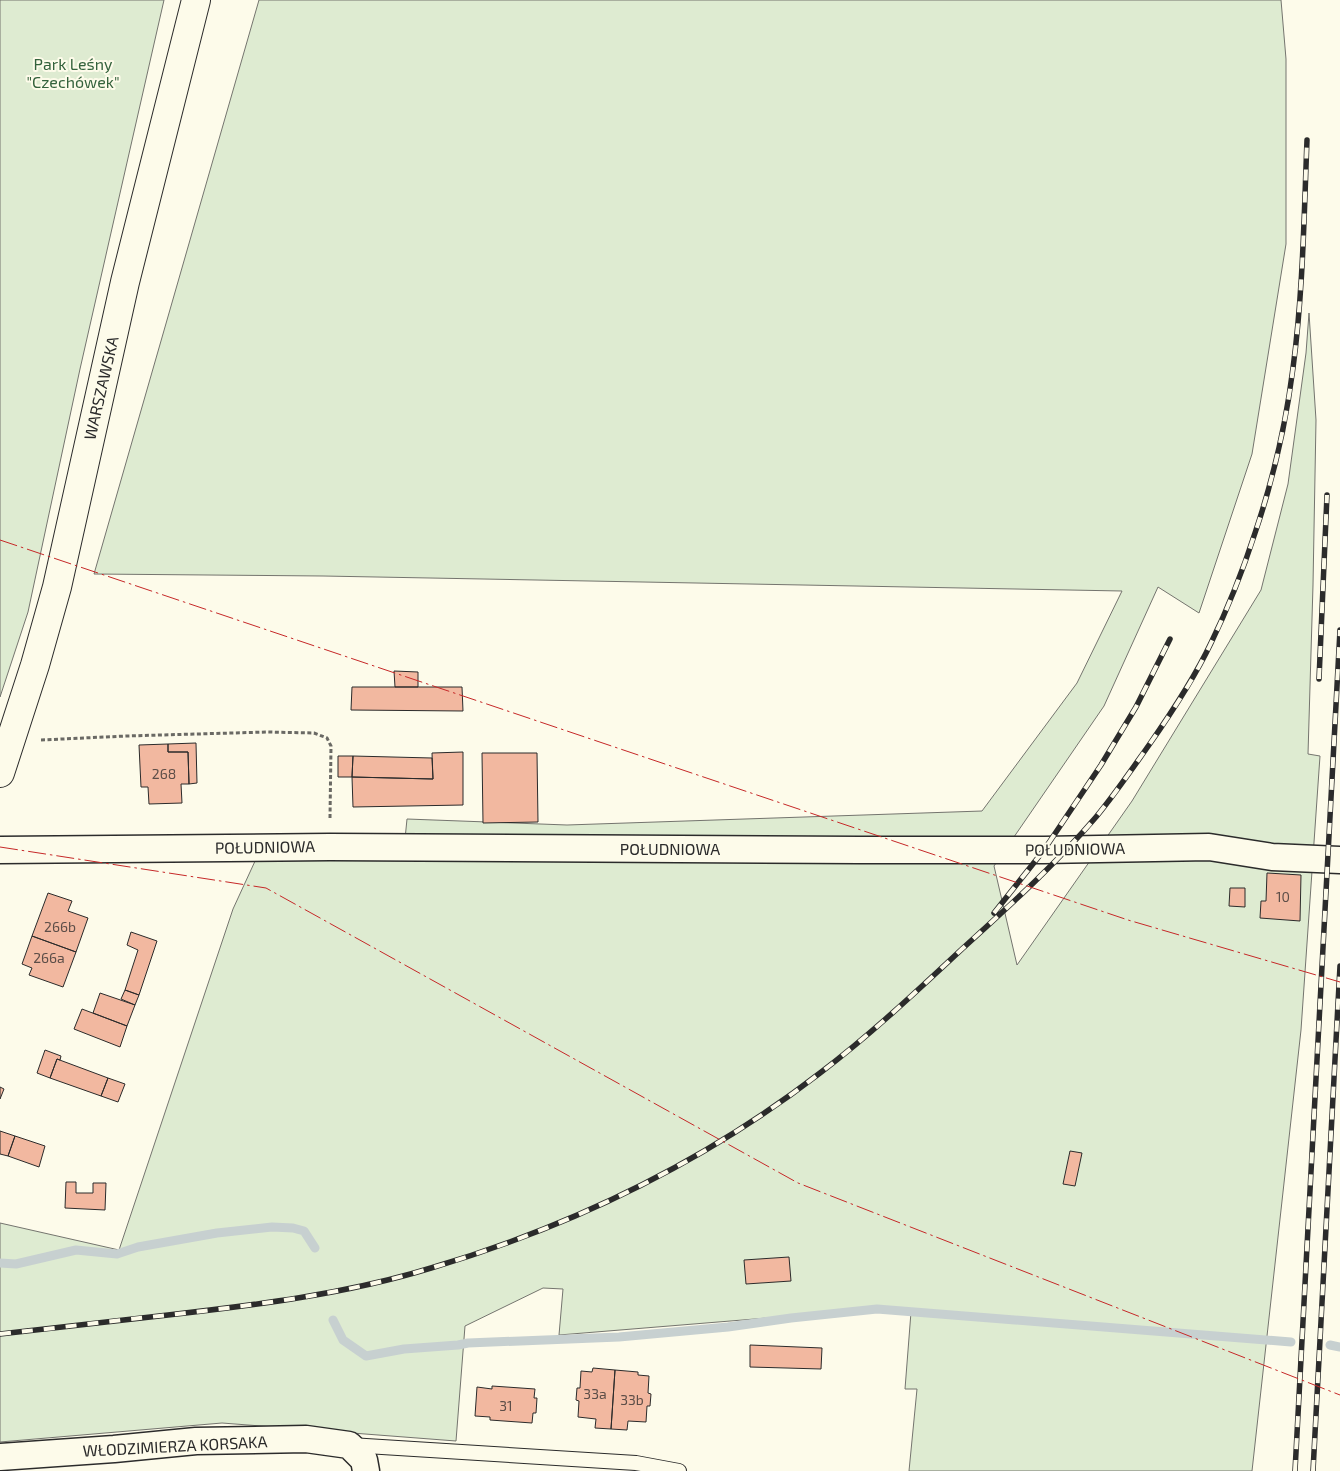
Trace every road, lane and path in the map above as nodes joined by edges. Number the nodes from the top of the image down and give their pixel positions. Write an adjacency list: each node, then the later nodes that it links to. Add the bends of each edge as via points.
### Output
1 (196, 0): 2 (street, WARSZAWSKA, via 125,282 56,587)
2 (10, 742): 3 (street, WARSZAWSKA); 4 (path, via 126,736 314,733 327,738 331,746)
3 (0, 773)
4 (330, 847): 5 (street, POŁUDNIOWA); 6 (street, POŁUDNIOWA, via 860,850 1209,847 1272,857)
5 (0, 850)
6 (1340, 860)
7 (349, 1445): 8 (street, WŁODZIMIERZA KORSAKA, via 306,1439 196,1441); 9 (street, via 364,1460); 10 (lane, WŁODZIMIERZA KORSAKA, via 636,1463)
8 (0, 1457)
9 (366, 1471)
10 (679, 1471)

